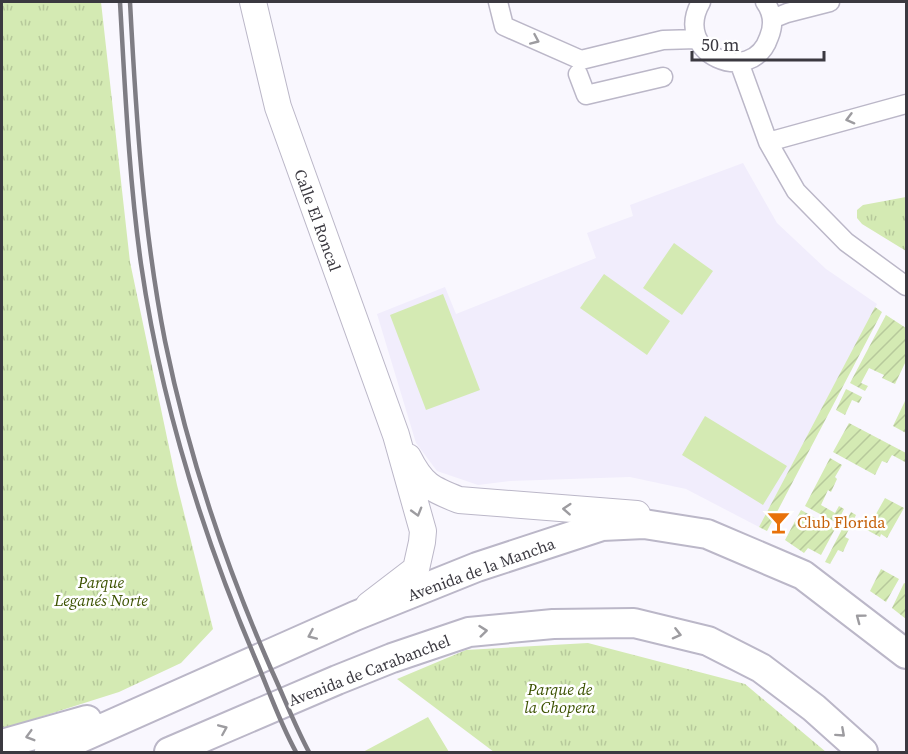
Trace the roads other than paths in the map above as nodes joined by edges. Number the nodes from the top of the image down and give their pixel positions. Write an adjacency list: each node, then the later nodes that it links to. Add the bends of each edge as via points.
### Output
1 (253, 2): 14 (street, Calle El Roncal, via 278,107)
2 (498, 2): 7 (street, one-way to 7, via 504,26 581,60 663,40)
3 (701, 2): 7 (street, via 694,18)
4 (765, 2): 6 (street)
5 (830, 2): 6 (street)
6 (772, 19): 8 (street, via 772,31 764,48 750,59)
7 (697, 39): 8 (street, via 715,58)
8 (738, 62): 12 (street)
9 (578, 74): 10 (street, via 586,95)
10 (663, 77)
11 (906, 104): 12 (street, one-way to 12)
12 (768, 142): 13 (street, via 796,191 846,242)
13 (906, 286)
14 (396, 435): 15 (street, Calle El Roncal, one-way to 14, via 648,515 459,500 432,489 415,471); 16 (street, Calle El Roncal, one-way to 16, via 423,531 416,569)
15 (706, 534): 16 (main road, Avenida de la Mancha, via 644,524 602,526 477,567); 17 (main road, Avenida de la Mancha, one-way to 15, via 803,575)
16 (355, 616): 18 (main road, Avenida de la Mancha, one-way to 18)
17 (906, 654)
18 (148, 708): 19 (main road, one-way to 19, via 86,720); 20 (main road, Avenida de la Mancha)
19 (2, 744)
20 (49, 753)
21 (170, 753): 22 (main road, Avenida de Carabanchel, one-way to 22, via 392,658 469,632 553,624 634,623 708,641 761,668 814,708)
22 (863, 753)

